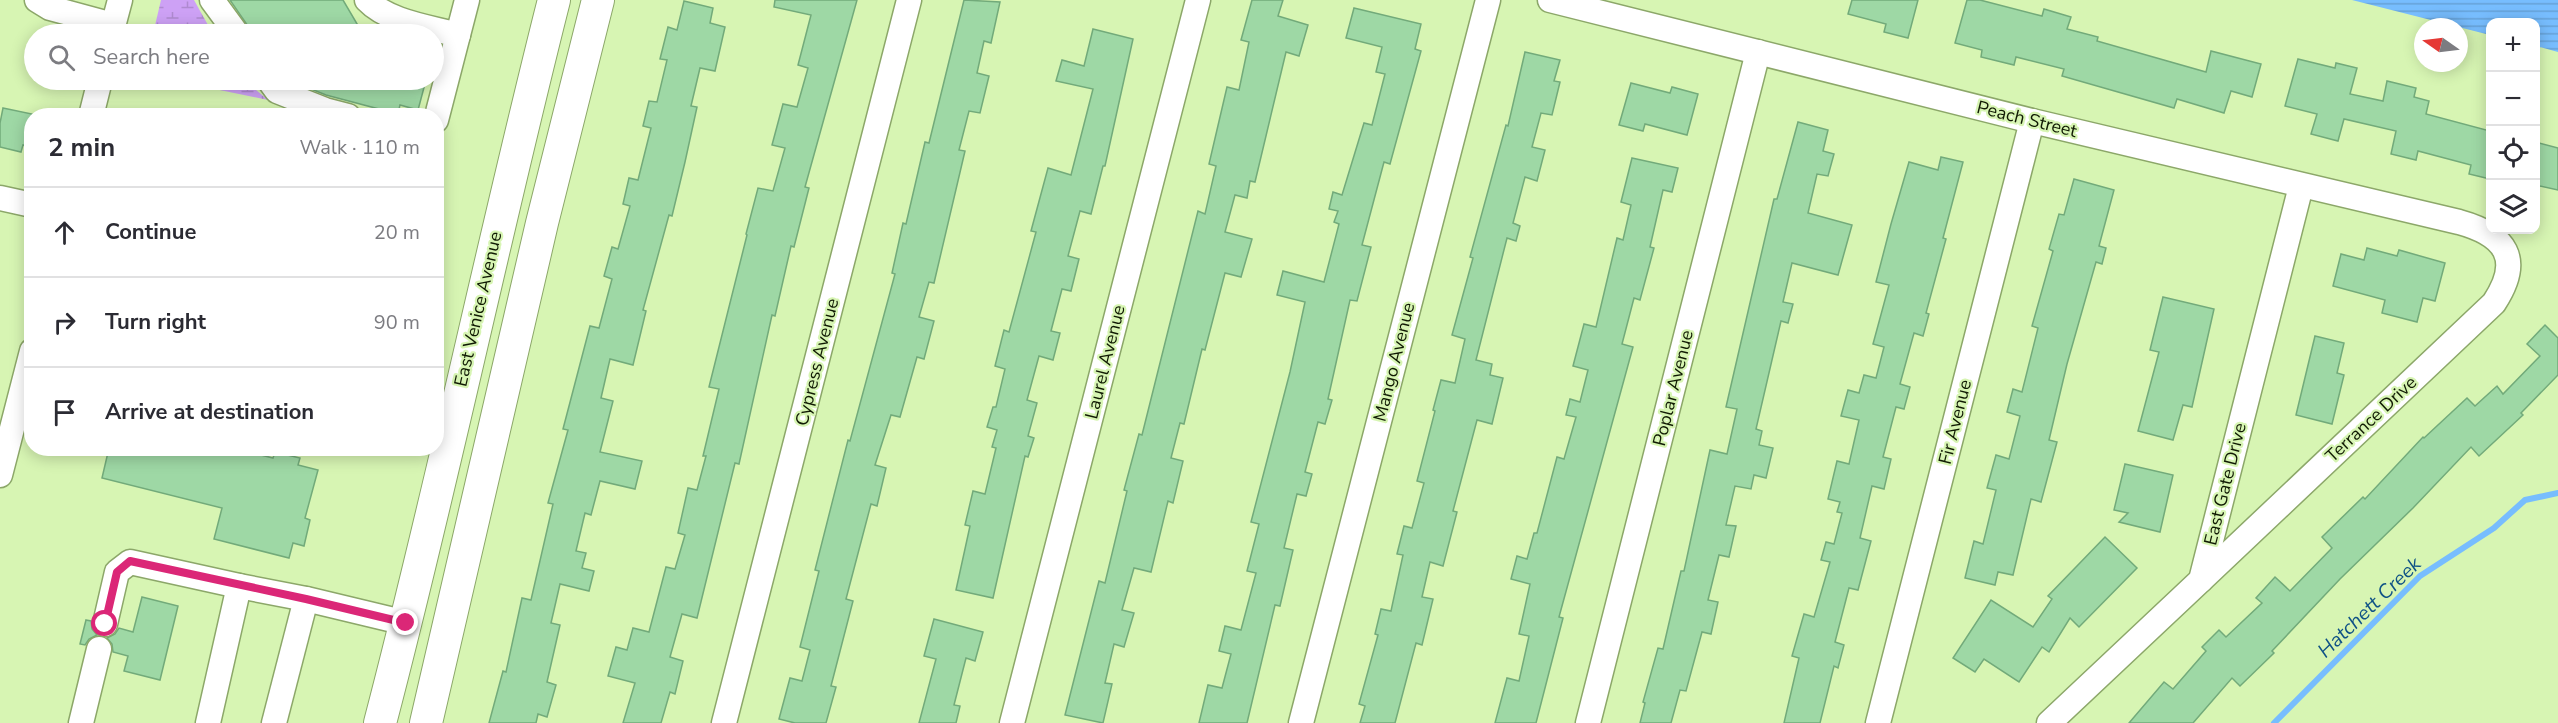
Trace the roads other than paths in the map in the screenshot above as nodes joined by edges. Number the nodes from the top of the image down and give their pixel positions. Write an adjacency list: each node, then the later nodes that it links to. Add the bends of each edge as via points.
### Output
1 (37, 0): 12 (street)
2 (120, 0): 13 (street)
3 (212, 0): 14 (street)
4 (367, 0): 15 (street, via 379,10)
5 (466, 0): 17 (street)
6 (554, 0): 36 (main road, East Venice Avenue)
7 (598, 0): 43 (main road)
8 (909, 0): 44 (street, Cypress Avenue)
9 (1198, 0): 45 (street, Laurel Avenue)
10 (1488, 0): 46 (street, Mango Avenue)
11 (1550, 0): 18 (street, Peach Street)
12 (95, 24)
13 (114, 24)
14 (230, 24)
15 (420, 24)
16 (444, 31): 17 (street)
17 (458, 35): 19 (street)
18 (1758, 52): 26 (street, Peach Street); 47 (street, Poplar Avenue)
19 (444, 89)
20 (98, 90): 23 (street)
21 (276, 90): 24 (street)
22 (444, 90): 25 (street)
23 (93, 108)
24 (320, 108)
25 (439, 108)
26 (2032, 121): 27 (street, Peach Street); 48 (street, Fir Avenue)
27 (2301, 186): 30 (street, Peach Street, via 2475,227); 33 (street, East Gate Drive)
28 (0, 198): 29 (street)
29 (24, 203)
30 (2500, 244): 33 (street, Terrance Drive, via 2510,268 2506,286 2494,303)
31 (24, 382): 32 (street)
32 (0, 475)
33 (2200, 580): 49 (street)
34 (239, 586): 35 (street); 37 (street, via 130,561 117,572); 39 (street)
35 (306, 599): 36 (street); 41 (street)
36 (406, 623): 42 (main road, East Venice Avenue)
37 (105, 624)
38 (99, 649): 40 (street)
39 (213, 722)
40 (81, 723)
41 (274, 723)
42 (380, 723)
43 (426, 723)
44 (724, 723)
45 (1012, 723)
46 (1301, 723)
47 (1588, 723)
48 (1878, 723)
49 (2049, 723)

